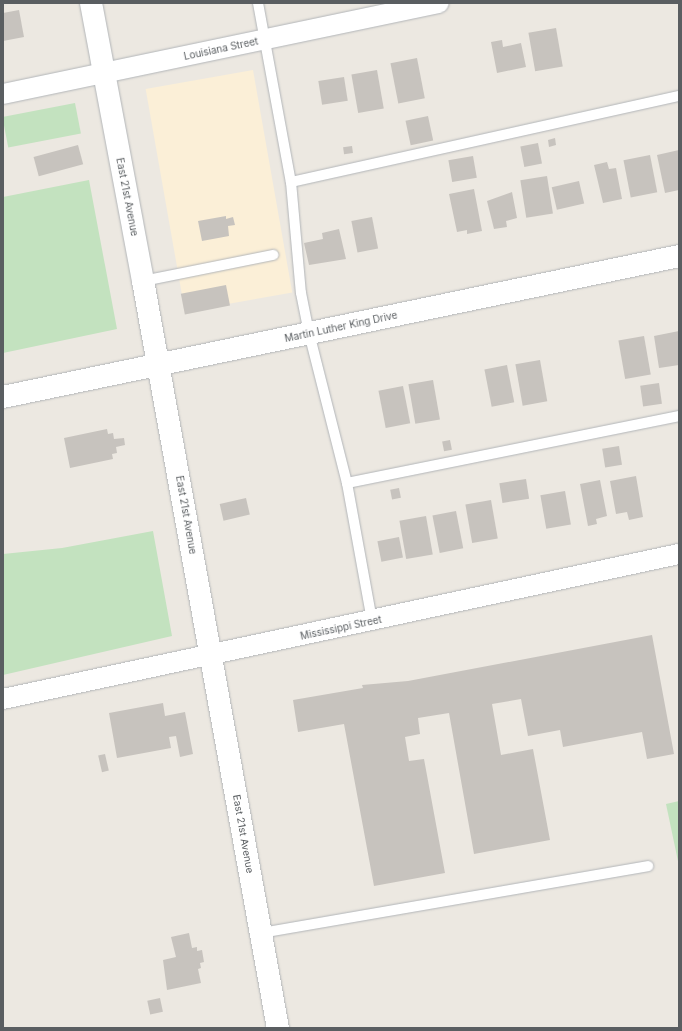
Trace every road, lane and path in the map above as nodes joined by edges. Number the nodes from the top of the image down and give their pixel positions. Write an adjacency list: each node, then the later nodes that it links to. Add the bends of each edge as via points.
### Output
1 (91, 3): 5 (street, East 21st Avenue)
2 (258, 3): 4 (lane)
3 (439, 3): 4 (street, Louisiana Street)
4 (265, 40): 5 (street, Louisiana Street); 8 (lane)
5 (104, 73): 6 (street, Louisiana Street); 11 (street, East 21st Avenue)
6 (3, 94)
7 (679, 96): 8 (lane)
8 (291, 182): 12 (lane, via 301,293)
9 (273, 255): 11 (lane)
10 (679, 256): 12 (street, Martin Luther King Drive)
11 (143, 281): 13 (street, East 21st Avenue)
12 (309, 334): 13 (street, Martin Luther King Drive); 16 (lane)
13 (158, 364): 14 (street, Martin Luther King Drive); 19 (street, East 21st Avenue)
14 (3, 397)
15 (679, 416): 16 (lane)
16 (347, 483): 18 (lane)
17 (679, 554): 18 (street, Mississippi Street)
18 (372, 621): 19 (street, Mississippi Street)
19 (211, 656): 20 (street, Mississippi Street); 22 (street, East 21st Avenue)
20 (3, 699)
21 (648, 866): 22 (lane)
22 (261, 933): 23 (street, East 21st Avenue)
23 (278, 1028)

